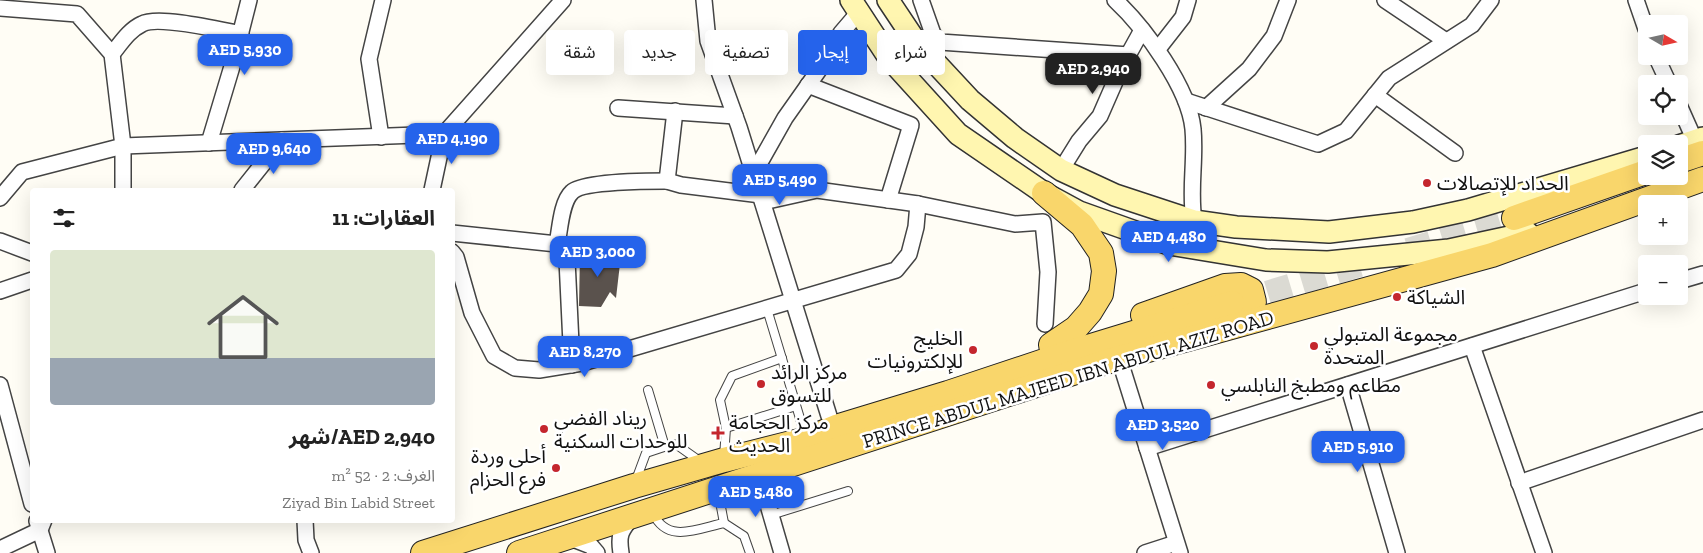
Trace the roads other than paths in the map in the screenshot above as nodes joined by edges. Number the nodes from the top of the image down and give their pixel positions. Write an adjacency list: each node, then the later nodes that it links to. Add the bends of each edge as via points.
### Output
1 (249, 0): 17 (street)
2 (383, 0): 31 (street, via 369,59)
3 (563, 0): 30 (street)
4 (704, 0): 28 (street, via 708,42)
5 (888, 0): 38 (main road, via 916,42 970,100 1015,138)
6 (921, 0): 21 (street, via 933,34 940,42)
7 (1115, 0): 16 (street)
8 (1188, 0): 19 (street, via 1183,17)
9 (1288, 0): 26 (street, via 1274,36 1249,69)
10 (1385, 0): 18 (street)
11 (1491, 0): 18 (street, via 1472,26)
12 (1636, 0): 15 (street)
13 (855, 6): 22 (street); 47 (main road, via 889,58 958,134)
14 (0, 8): 20 (street, via 77,14)
15 (1641, 15)
16 (1142, 30): 19 (street); 21 (street)
17 (241, 34): 20 (street, via 159,20 144,23 130,32); 33 (street)
18 (1446, 42): 23 (street, via 1389,78)
19 (1158, 50): 24 (street)
20 (112, 54): 35 (street)
21 (1128, 55): 38 (street, via 1100,116)
22 (808, 85): 39 (street); 50 (street, via 911,126)
23 (1375, 95): 26 (street, via 1346,131 1318,144); 36 (street)
24 (1186, 101): 26 (street); 54 (street, via 1193,129)
25 (618, 108): 27 (street)
26 (1206, 108)
27 (676, 111): 28 (street); 42 (street)
28 (735, 116): 39 (street)
29 (1687, 125): 34 (street)
30 (444, 134): 31 (street); 45 (street)
31 (381, 136): 32 (street)
32 (282, 140): 33 (street); 44 (street)
33 (208, 143): 35 (street)
34 (1695, 145)
35 (123, 146): 43 (street); 48 (street, via 22,172)
36 (1455, 152)
37 (1638, 159): 54 (main road, via 1468,210 1413,222 1329,232)
38 (1061, 170): 54 (main road, via 1115,194)
39 (754, 173): 49 (street)
40 (1638, 175): 52 (main road)
41 (1703, 179): 53 (main road, PRINCE ABDUL MAJEED IBN ABDUL AZIZ ROAD)
42 (668, 182): 49 (street); 57 (street, via 628,181 572,191 563,209)
43 (124, 188)
44 (244, 188)
45 (432, 188)
46 (0, 191): 48 (street)
47 (1044, 193): 53 (main road, via 1080,212 1169,244 1266,260 1328,262 1449,250); 68 (main road, via 1082,225 1101,253 1104,271 1101,294 1076,328)
48 (0, 198)
49 (762, 198): 50 (street, via 817,190); 65 (street)
50 (888, 200): 51 (street)
51 (918, 204): 65 (street, via 909,254 896,270); 68 (street, via 1015,224 1043,222 1048,272)
52 (1514, 218)
53 (1589, 220): 69 (main road, PRINCE ABDUL MAJEED IBN ABDUL AZIZ ROAD, via 1492,255)
54 (1194, 221)
55 (455, 233): 57 (street)
56 (0, 241): 58 (street)
57 (557, 244): 73 (street, via 565,249 567,260)
58 (30, 252)
59 (455, 256): 73 (street, via 472,313 494,356 515,368 539,370)
60 (1703, 274): 61 (street)
61 (1688, 278)
62 (30, 281): 63 (street)
63 (0, 291)
64 (1638, 294): 70 (street)
65 (794, 301): 67 (street); 78 (street)
66 (1232, 303): 83 (main road, PRINCE ABDUL MAJEED IBN ABDUL AZIZ ROAD, via 836,427 807,439)
67 (767, 309): 71 (lane); 73 (street)
68 (1048, 334): 69 (main road, via 1120,323 1225,286 1241,285 1251,290 1254,302 1251,308); 78 (main road)
69 (1191, 338): 72 (main road, PRINCE ABDUL MAJEED IBN ABDUL AZIZ ROAD)
70 (1472, 346): 75 (street); 85 (street)
71 (782, 358): 77 (lane); 80 (lane, via 732,376 720,400)
72 (1118, 358): 82 (street); 84 (main road, PRINCE ABDUL MAJEED IBN ABDUL AZIZ ROAD)
73 (572, 365)
74 (0, 385): 89 (street)
75 (1348, 385): 82 (street); 107 (street)
76 (648, 390): 81 (lane)
77 (799, 416): 78 (main road); 80 (lane); 83 (main road, via 792,429)
78 (829, 416)
79 (1703, 420): 85 (street)
80 (726, 428): 83 (lane)
81 (665, 447): 83 (lane, via 673,444); 86 (lane, via 646,453)
82 (1147, 448): 96 (street)
83 (725, 460): 86 (main road, PRINCE ABDUL MAJEED IBN ABDUL AZIZ ROAD)
84 (759, 474): 87 (main road, PRINCE ABDUL MAJEED IBN ABDUL AZIZ ROAD); 91 (street)
85 (1519, 483): 108 (street)
86 (634, 486): 100 (main road, PRINCE ABDUL MAJEED IBN ABDUL AZIZ ROAD)
87 (717, 488): 90 (main road, PRINCE ABDUL MAJEED IBN ABDUL AZIZ ROAD); 94 (lane)
88 (848, 491): 91 (lane)
89 (30, 497)
90 (642, 513): 94 (lane, via 677,533); 95 (main road, PRINCE ABDUL MAJEED IBN ABDUL AZIZ ROAD); 103 (street, via 621,530)
91 (771, 515): 105 (street)
92 (40, 523): 97 (street); 98 (street)
93 (305, 523): 99 (street)
94 (724, 523): 104 (lane, via 744,536)
95 (568, 537): 101 (main road, PRINCE ABDUL MAJEED IBN ABDUL AZIZ ROAD); 102 (street, via 591,546)
96 (1178, 548): 106 (street)
97 (0, 549)
98 (47, 553)
99 (311, 553)
100 (423, 553)
101 (519, 553)
102 (597, 553)
103 (621, 553)
104 (750, 553)
105 (782, 553)
106 (1145, 553)
107 (1397, 553)
108 (1544, 553)

